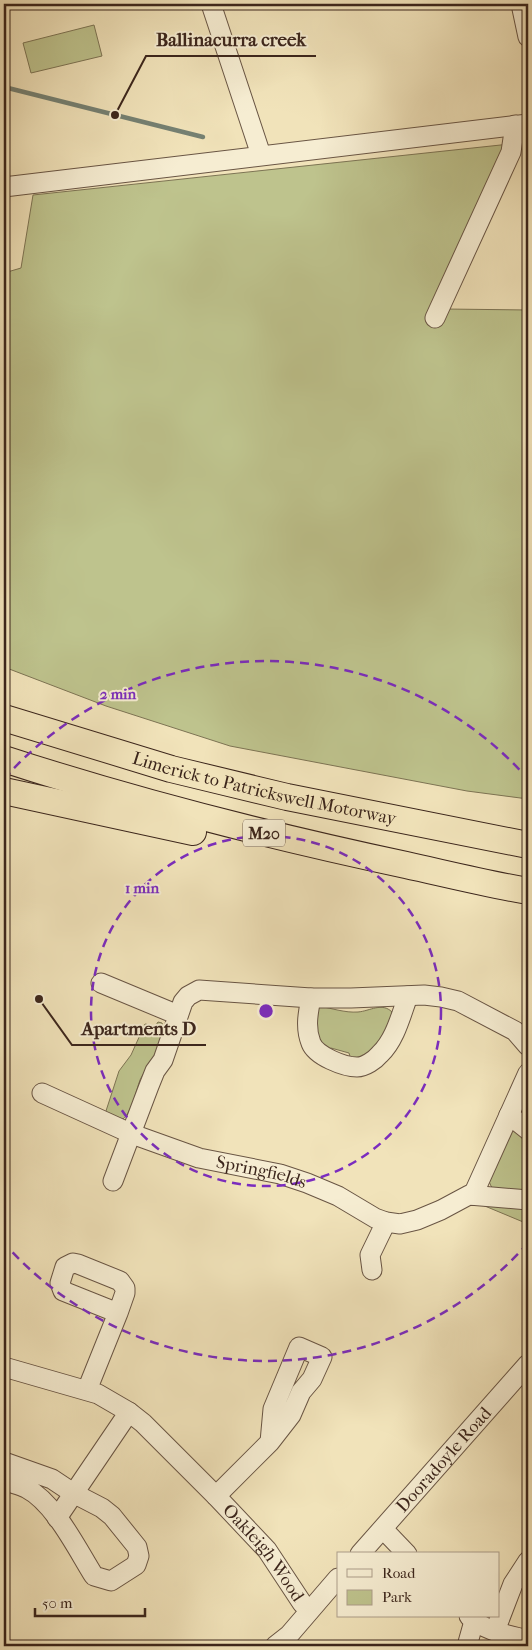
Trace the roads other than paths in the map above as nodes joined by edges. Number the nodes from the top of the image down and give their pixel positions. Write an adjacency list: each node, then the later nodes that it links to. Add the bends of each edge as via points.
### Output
1 (211, 4): 5 (street)
2 (521, 4): 3 (street)
3 (528, 38)
4 (522, 124): 5 (street); 7 (street)
5 (261, 155): 6 (street)
6 (4, 187)
7 (435, 318)
8 (4, 699): 12 (highway, M20, via 287,788)
9 (4, 718): 12 (highway, Limerick to Patrickswell Motorway / M20, via 181,771 287,797)
10 (4, 759): 14 (highway, M20, via 253,831)
11 (4, 791): 14 (highway, M20, via 424,883)
12 (492, 838): 13 (highway, Limerick to Patrickswell Motorway / M20)
13 (528, 845)
14 (527, 891)
15 (101, 983): 18 (street)
16 (408, 996): 17 (street); 17 (street, via 387,1046 379,1056 356,1067 320,1055 310,1043 307,1029); 19 (street, via 424,995 458,1001 514,1031)
17 (311, 998): 18 (street, via 199,990 188,996)
18 (178, 1016): 24 (street)
19 (528, 1046)
20 (528, 1072): 22 (street)
21 (42, 1093): 24 (street, Springfields)
22 (509, 1115): 23 (street); 26 (street)
23 (528, 1130)
24 (132, 1134): 25 (street); 28 (street, Springfields, via 199,1158 280,1174 307,1183)
25 (113, 1182)
26 (473, 1195): 27 (street, Springfields); 28 (street, Springfields, via 417,1220 400,1224)
27 (528, 1200)
28 (386, 1222): 29 (street, via 370,1255)
29 (372, 1270)
30 (118, 1313): 33 (street)
31 (528, 1364): 41 (street, Dooradoyle Road)
32 (4, 1367): 33 (street, Oakleigh Wood)
33 (87, 1390): 34 (street, Oakleigh Wood)
34 (129, 1412): 38 (street); 39 (street, Oakleigh Wood)
35 (270, 1442): 39 (street, Oakleigh Wood)
36 (4, 1462): 38 (street, via 52,1479)
37 (4, 1480): 40 (street, via 27,1489)
38 (73, 1493): 40 (street); 40 (street, via 112,1516 138,1547 136,1565 111,1581 94,1576)
39 (216, 1496): 46 (street, Oakleigh Wood, via 267,1550)
40 (57, 1518)
41 (382, 1529): 42 (street, Dooradoyle Road); 43 (street)
42 (362, 1552)
43 (405, 1552)
44 (528, 1561): 47 (street, via 513,1584)
45 (337, 1579): 46 (street)
46 (309, 1610): 52 (street)
47 (500, 1618)
48 (500, 1618): 50 (street)
49 (471, 1619): 50 (street); 53 (street)
50 (495, 1631): 51 (street)
51 (528, 1640)
52 (288, 1642)
53 (467, 1646)

